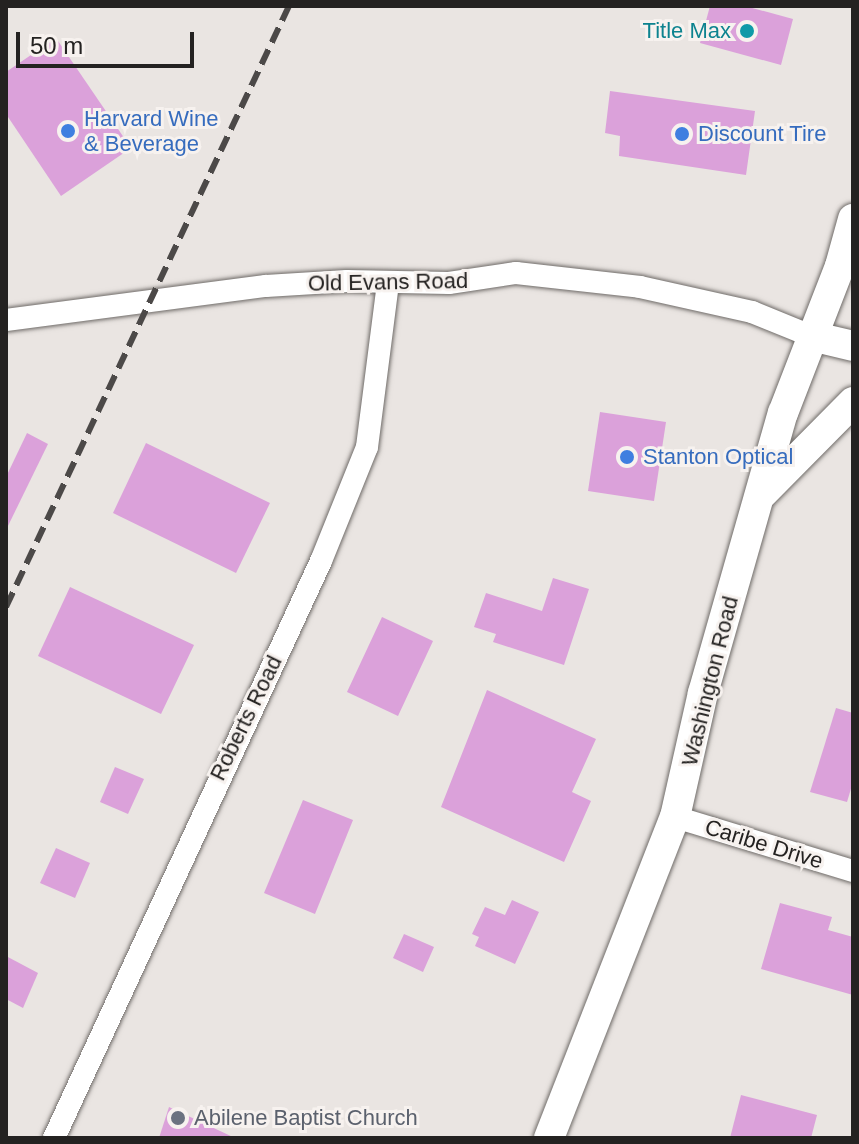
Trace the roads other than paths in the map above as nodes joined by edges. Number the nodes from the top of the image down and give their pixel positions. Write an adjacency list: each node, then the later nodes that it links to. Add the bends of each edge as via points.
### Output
1 (851, 238): 4 (main road, Washington Road)
2 (388, 284): 3 (street, Old Evans Road, via 266,286); 4 (street, Old Evans Road, via 449,283 516,273 570,277 752,312); 10 (street, Roberts Road, via 367,447 321,561)
3 (6, 320)
4 (811, 336): 5 (main road); 7 (main road, Washington Road)
5 (853, 346)
6 (853, 402): 7 (main road)
7 (759, 498): 8 (main road, Washington Road, via 703,693)
8 (675, 817): 9 (street, Caribe Drive); 11 (main road, Washington Road)
9 (853, 871)
10 (54, 1138)
11 (549, 1138)

